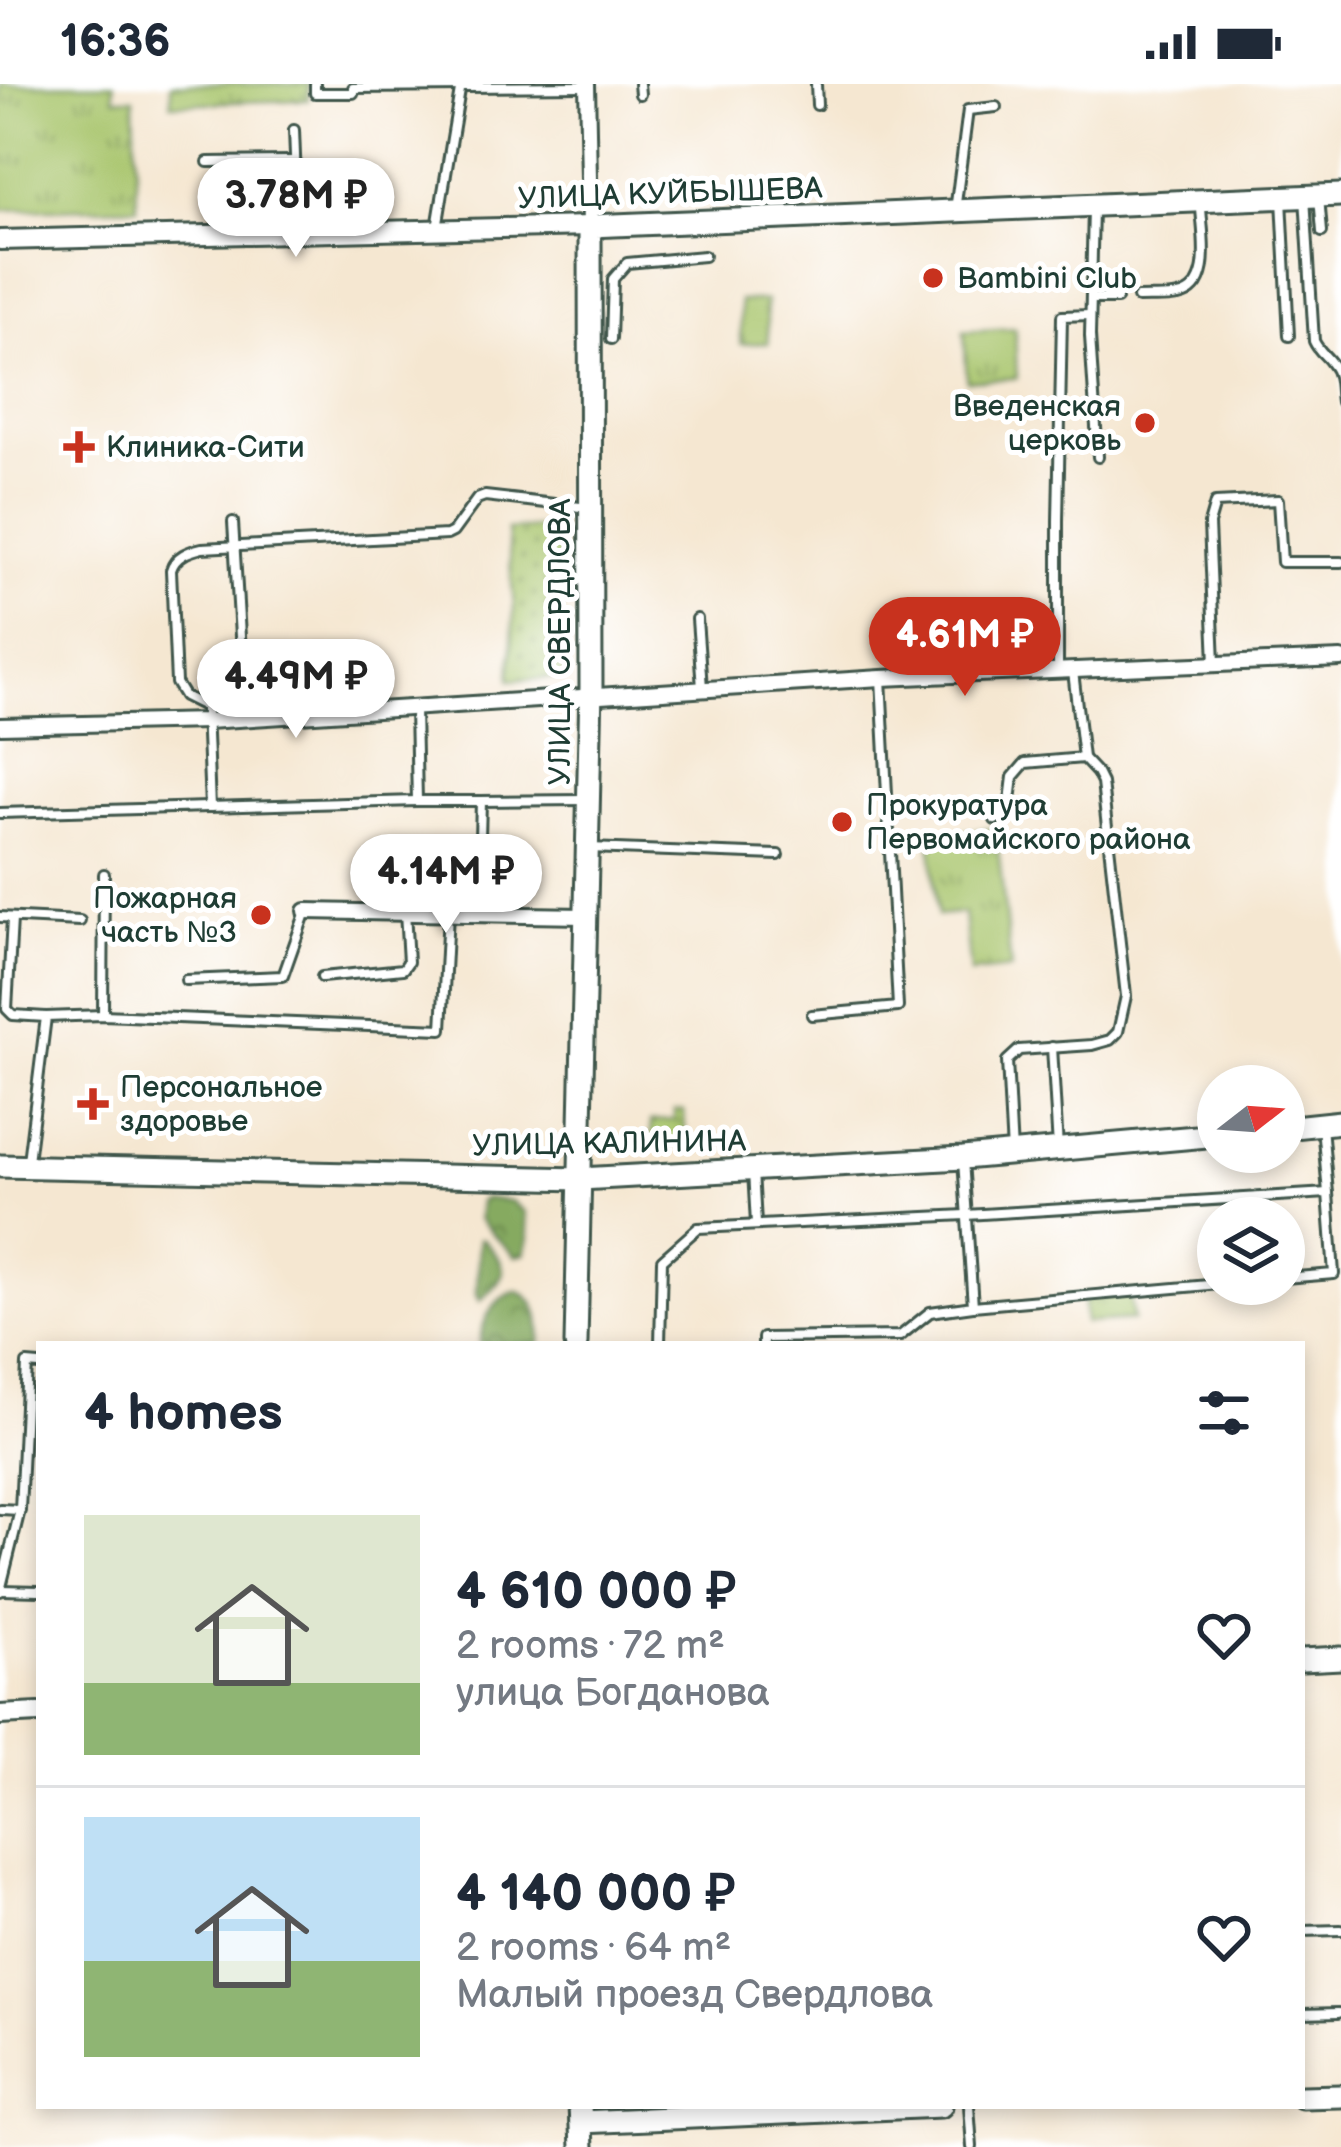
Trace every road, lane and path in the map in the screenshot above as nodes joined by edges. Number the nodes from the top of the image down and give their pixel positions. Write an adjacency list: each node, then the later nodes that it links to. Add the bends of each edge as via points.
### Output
1 (315, 84): 4 (lane, via 315,93 353,93)
2 (816, 84): 6 (lane)
3 (587, 85): 5 (lane); 9 (street, УЛИЦА СВЕРДЛОВА)
4 (353, 86): 5 (lane)
5 (461, 86): 18 (lane)
6 (817, 105)
7 (996, 107): 16 (lane, via 968,110)
8 (604, 113): 9 (lane)
9 (587, 114): 17 (street, УЛИЦА СВЕРДЛОВА)
10 (294, 130): 11 (lane)
11 (295, 161): 12 (lane); 20 (lane)
12 (208, 162)
13 (1312, 196): 14 (main road, УЛИЦА КУЙБЫШЕВА); 19 (lane); 27 (lane); 29 (lane, via 1314,341 1337,373)
14 (1201, 202): 15 (main road, УЛИЦА КУЙБЫШЕВА); 23 (lane, via 1199,282 1179,296)
15 (1093, 207): 16 (main road, УЛИЦА КУЙБЫШЕВА); 24 (lane)
16 (954, 212): 17 (main road, УЛИЦА КУЙБЫШЕВА)
17 (590, 226): 18 (main road, УЛИЦА КУЙБЫШЕВА); 31 (main road, УЛИЦА СВЕРДЛОВА)
18 (437, 230): 20 (main road, УЛИЦА КУЙБЫШЕВА)
19 (1322, 232)
20 (298, 233): 21 (main road, УЛИЦА КУЙБЫШЕВА)
21 (0, 240)
22 (704, 256): 28 (lane, via 623,266 613,279)
23 (1138, 298)
24 (1090, 299): 25 (lane); 26 (lane)
25 (1117, 299)
26 (1090, 315): 30 (lane); 38 (lane, via 1063,316 1058,521)
27 (1289, 336)
28 (611, 339)
29 (1341, 403)
30 (1098, 457)
31 (590, 508): 33 (lane, via 485,496 447,535); 42 (main road, УЛИЦА СВЕРДЛОВА)
32 (233, 522): 33 (lane)
33 (235, 546): 44 (lane, via 193,550 171,570 176,683); 45 (lane)
34 (1341, 562): 37 (lane, via 1282,562 1278,500 1215,503)
35 (697, 619): 41 (lane)
36 (1341, 659): 37 (street)
37 (1215, 664): 38 (street)
38 (1066, 670): 39 (street); 47 (lane)
39 (881, 678): 41 (street); 68 (lane, via 898,1006)
40 (205, 686): 44 (lane)
41 (702, 689): 42 (street)
42 (591, 696): 43 (street); 48 (main road, УЛИЦА СВЕРДЛОВА)
43 (415, 709): 45 (street); 49 (lane)
44 (207, 714): 45 (street); 46 (street); 51 (lane)
45 (245, 719)
46 (0, 726)
47 (1083, 758): 53 (lane, via 1020,766 1010,809); 70 (lane, via 1102,783 1126,1003 1110,1040)
48 (589, 800): 50 (lane); 54 (main road, УЛИЦА СВЕРДЛОВА)
49 (416, 801): 50 (lane); 51 (lane)
50 (481, 801): 60 (lane)
51 (210, 807): 52 (lane)
52 (0, 813)
53 (995, 820)
54 (587, 848): 55 (lane); 61 (main road, УЛИЦА СВЕРДЛОВА)
55 (778, 855)
56 (104, 874): 67 (lane)
57 (307, 911): 58 (street); 66 (lane, via 283,976)
58 (406, 912): 59 (street); 65 (lane, via 403,969)
59 (448, 912): 60 (street); 67 (lane, via 442,1029)
60 (478, 912): 61 (street)
61 (586, 916): 79 (main road, УЛИЦА СВЕРДЛОВА)
62 (0, 917): 63 (lane)
63 (12, 920): 64 (lane); 69 (lane, via 7,1009)
64 (80, 921)
65 (322, 976)
66 (186, 980)
67 (103, 1015): 69 (lane)
68 (812, 1015)
69 (46, 1017): 77 (lane)
70 (1052, 1047): 73 (lane); 74 (lane, via 1019,1050 1007,1060)
71 (1332, 1123): 80 (lane)
72 (1197, 1137): 73 (main road, УЛИЦА КАЛИНИНА)
73 (1058, 1150): 74 (main road, УЛИЦА КАЛИНИНА)
74 (1012, 1154): 75 (main road, УЛИЦА КАЛИНИНА)
75 (963, 1158): 78 (main road, УЛИЦА КАЛИНИНА); 81 (lane)
76 (0, 1166): 77 (main road, УЛИЦА КАЛИНИНА)
77 (27, 1168): 79 (main road, УЛИЦА КАЛИНИНА)
78 (753, 1170): 79 (main road, УЛИЦА КАЛИНИНА); 82 (lane)
79 (580, 1179): 86 (main road, УЛИЦА СВЕРДЛОВА)
80 (1328, 1192): 81 (lane); 83 (lane, via 1334,1274)
81 (965, 1215): 82 (lane); 85 (lane)
82 (756, 1225): 87 (lane, via 698,1228 662,1260)
83 (1305, 1277)
84 (1197, 1286): 85 (lane)
85 (973, 1306): 88 (lane, via 930,1312 900,1336)
86 (576, 1341)
87 (660, 1341)
88 (763, 1341)
89 (36, 1365): 91 (lane, via 27,1364)
90 (0, 1509): 91 (lane)
91 (20, 1510): 92 (lane)
92 (1, 1590): 93 (lane)
93 (36, 1592)
94 (1341, 1658): 95 (main road)
95 (1305, 1660)
96 (36, 1713): 97 (main road)
97 (0, 1715)
98 (1341, 1930): 99 (lane)
99 (1305, 1931)
100 (1338, 2013): 101 (lane)
101 (1305, 2014)
102 (1341, 2096): 103 (main road)
103 (1305, 2097)
104 (821, 2109): 106 (main road)
105 (969, 2109): 108 (lane)
106 (580, 2114): 107 (main road)
107 (582, 2147)
108 (972, 2147)

